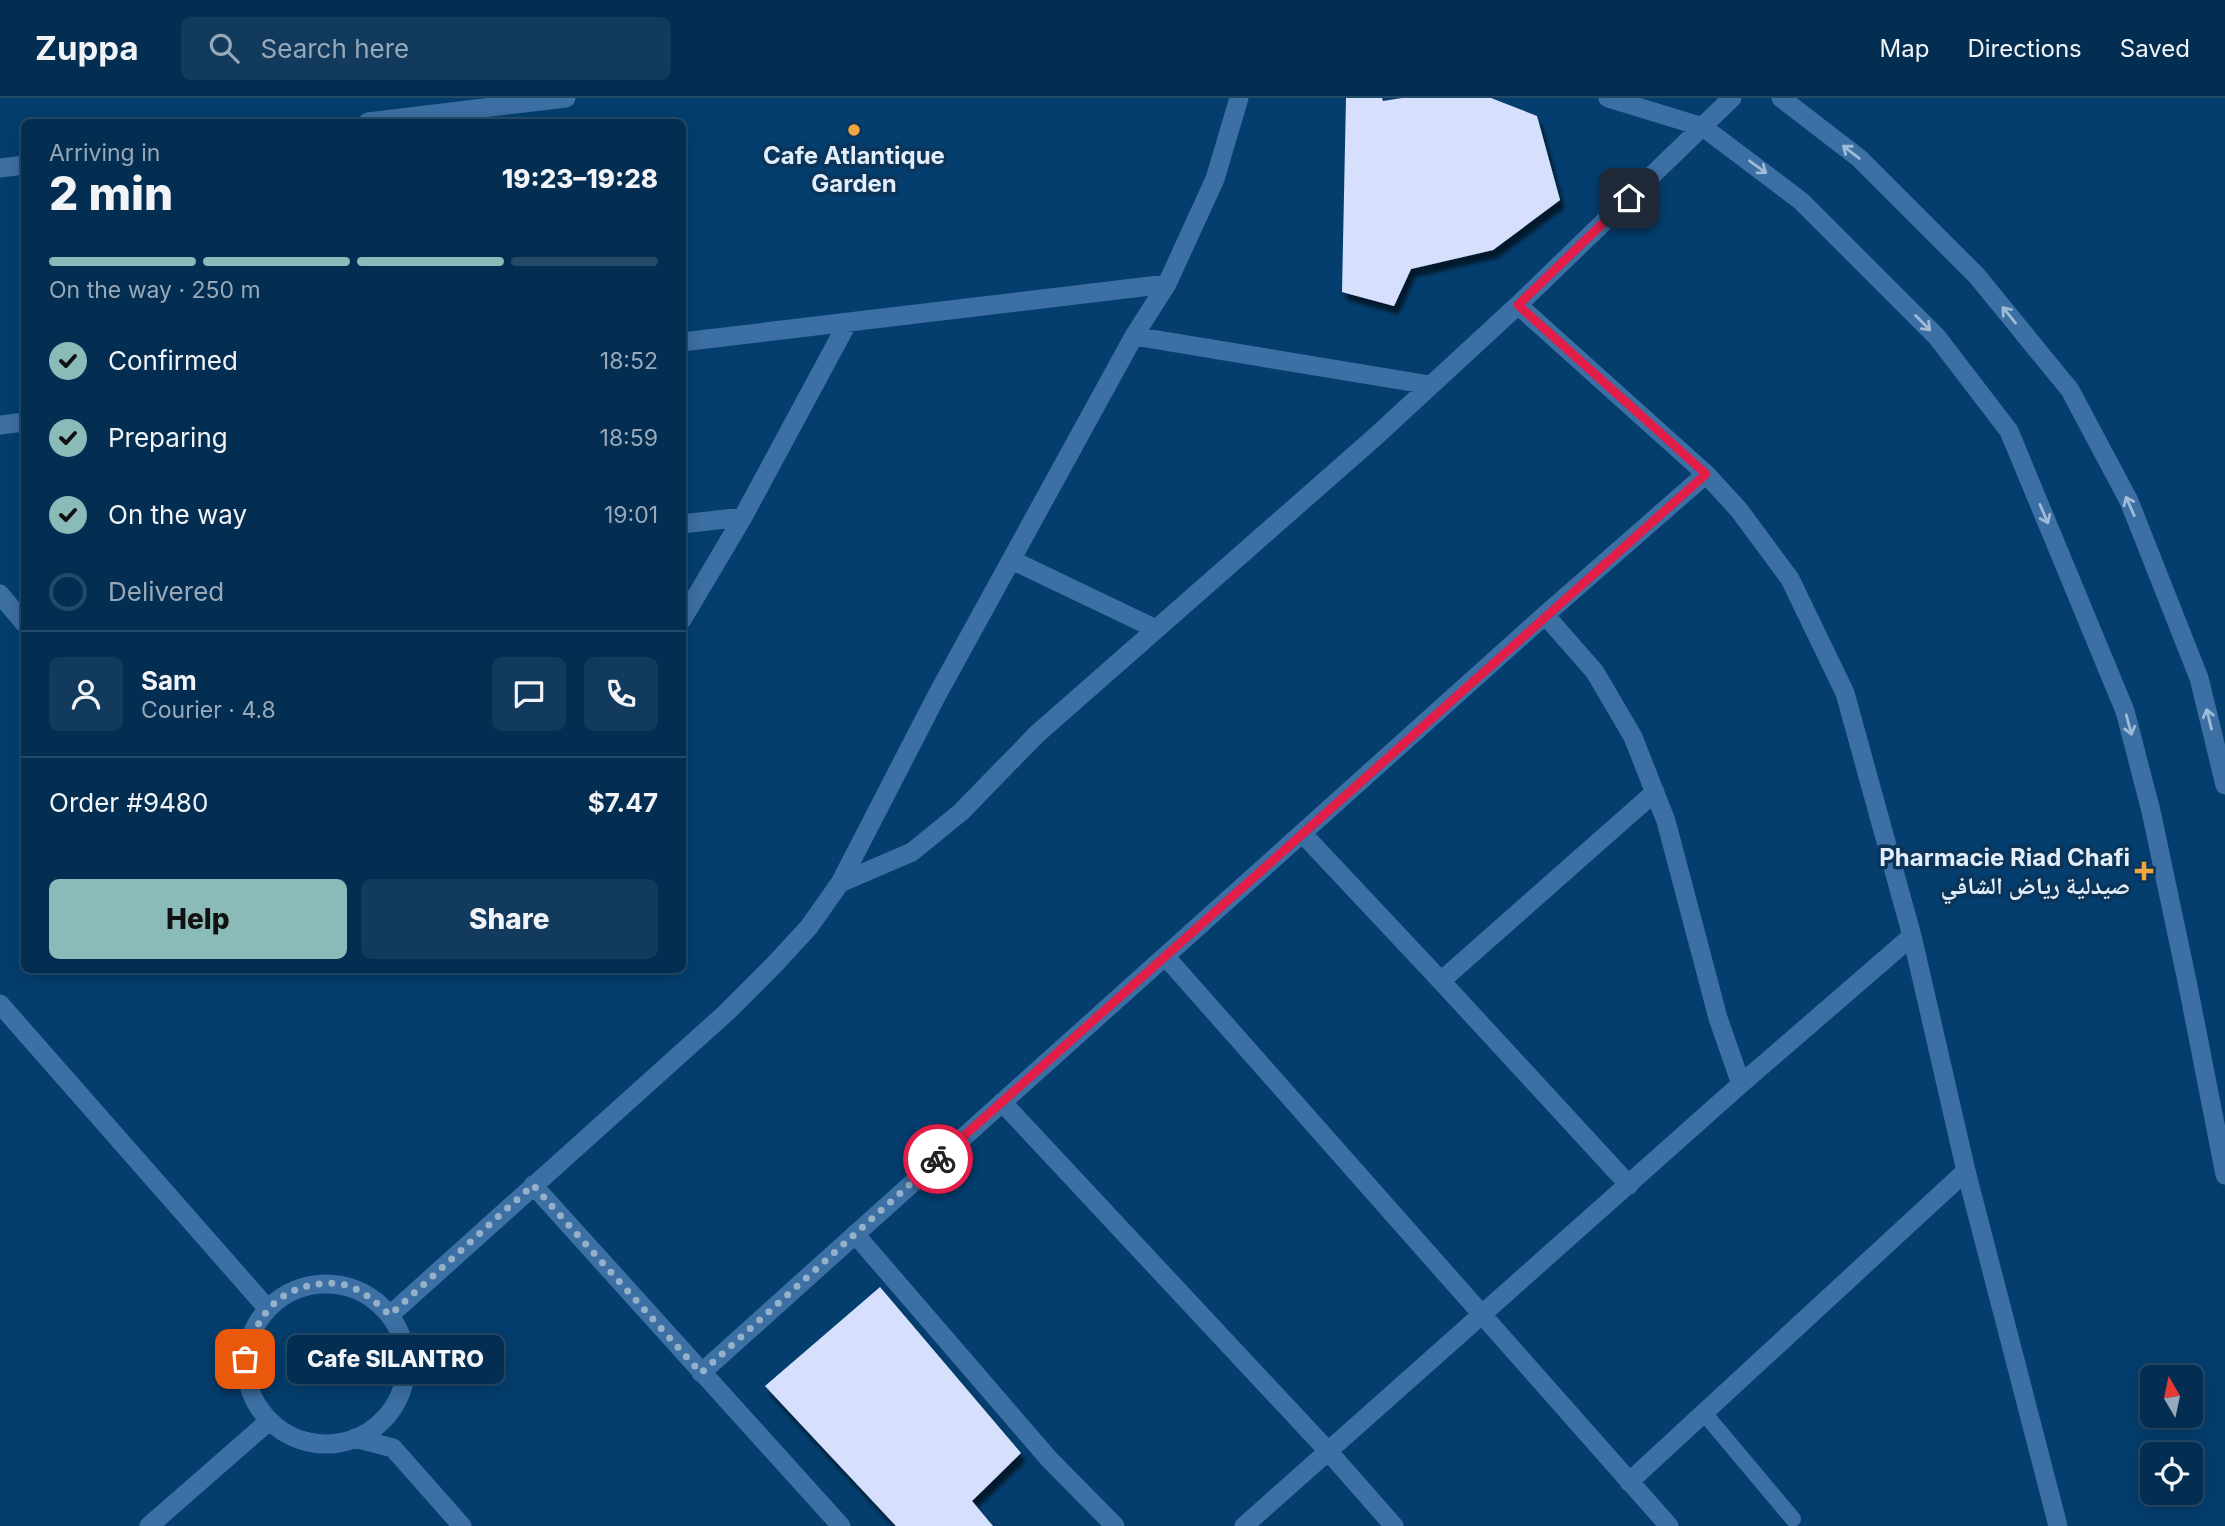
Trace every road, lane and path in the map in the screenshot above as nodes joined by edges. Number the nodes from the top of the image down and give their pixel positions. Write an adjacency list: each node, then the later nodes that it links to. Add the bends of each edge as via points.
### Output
1 (566, 98): 6 (street)
2 (1239, 98): 10 (street, via 1215,179)
3 (1608, 98): 7 (street)
4 (1732, 98): 7 (street)
5 (1781, 98): 27 (street, one-way to 5, via 2194,665 2129,501 2070,390 1977,276 1859,158)
6 (393, 119)
7 (1703, 127): 11 (street); 38 (street, one-way to 38, via 1801,201 1937,337 2009,431 2125,711 2189,985)
8 (21, 165): 9 (street)
9 (0, 168)
10 (1167, 284): 12 (street); 13 (street)
11 (1518, 305): 15 (street); 18 (street)
12 (848, 322): 14 (street); 19 (street)
13 (1134, 336): 15 (street); 21 (street)
14 (686, 342)
15 (1430, 385): 26 (street)
16 (21, 422): 17 (street)
17 (0, 425)
18 (1706, 474): 24 (street); 31 (street, via 1790,579 1845,693)
19 (743, 517): 20 (street); 23 (street)
20 (686, 524)
21 (1012, 560): 26 (street); 30 (street)
22 (11, 602): 25 (street)
23 (686, 613)
24 (1545, 615): 28 (street, via 1614,701); 29 (street)
25 (21, 619)
26 (1156, 629): 30 (street, via 1037,734 961,812 912,852)
27 (2225, 785)
28 (1655, 792): 33 (street); 35 (street)
29 (1302, 833): 32 (street); 33 (street)
30 (840, 883): 39 (street, via 809,927 736,1003)
31 (1912, 936): 35 (street); 37 (street)
32 (1165, 956): 36 (street); 44 (street)
33 (1441, 981): 40 (street)
34 (0, 1004): 42 (street)
35 (1741, 1084): 40 (street)
36 (1002, 1102): 41 (street); 51 (street)
37 (1966, 1171): 47 (street); 61 (street)
38 (2225, 1175)
39 (533, 1185): 43 (street); 45 (street)
40 (1629, 1185): 44 (street)
41 (855, 1234): 45 (street); 57 (street, via 1049,1459)
42 (268, 1308): 43 (street, via 297,1288 347,1285 369,1296); 48 (street, via 251,1335 245,1359 252,1396)
43 (390, 1315): 46 (street, via 402,1342 404,1369 401,1394)
44 (1482, 1316): 51 (street); 52 (street)
45 (701, 1373): 56 (street)
46 (393, 1408): 49 (street, via 375,1428); 50 (street)
47 (1704, 1413): 52 (street); 53 (lane)
48 (269, 1421): 49 (street, via 294,1439 325,1445); 54 (street)
49 (355, 1438): 50 (street)
50 (393, 1448): 55 (street)
51 (1328, 1451): 58 (street); 59 (street)
52 (1629, 1482): 60 (street)
53 (1793, 1519)
54 (149, 1526)
55 (462, 1526)
56 (841, 1526)
57 (1115, 1526)
58 (1244, 1526)
59 (1395, 1526)
60 (1669, 1526)
61 (2058, 1526)

